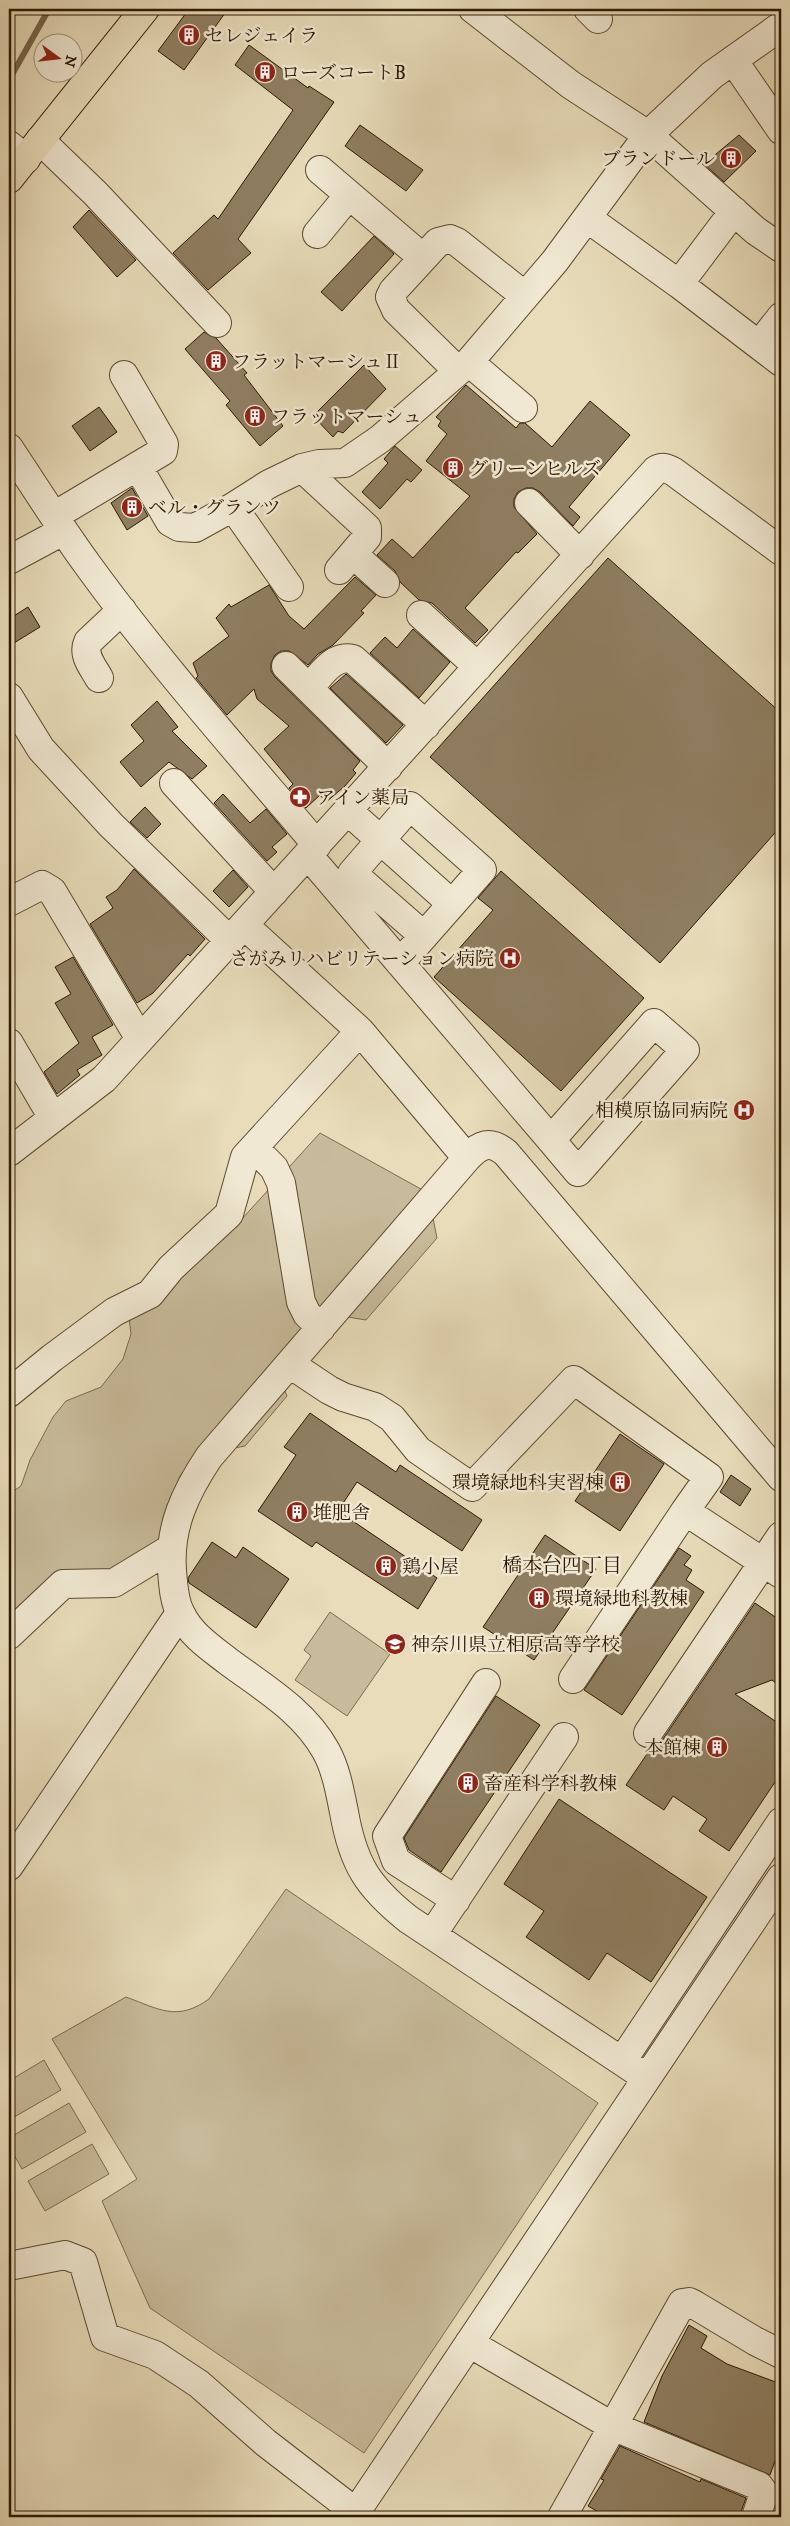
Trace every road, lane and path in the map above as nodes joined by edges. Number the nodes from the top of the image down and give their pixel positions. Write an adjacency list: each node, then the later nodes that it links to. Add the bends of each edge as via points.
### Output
1 (145, 9): 7 (main road)
2 (473, 9): 6 (street, via 571,85)
3 (781, 26): 4 (street)
4 (733, 60): 5 (street); 6 (street, via 712,75)
5 (781, 130)
6 (648, 135): 10 (street); 11 (street)
7 (21, 156): 18 (street, via 96,194)
8 (320, 170): 9 (street)
9 (349, 195): 12 (street); 14 (street)
10 (734, 211): 13 (street); 15 (street)
11 (587, 218): 15 (street); 16 (street)
12 (317, 234)
13 (781, 248)
14 (423, 258): 16 (street, via 438,242 450,239); 21 (street, via 393,291 391,304)
15 (679, 284): 19 (street)
16 (525, 296): 21 (street)
17 (781, 317): 19 (street)
18 (217, 323)
19 (759, 345): 20 (street)
20 (781, 362)
21 (463, 366): 23 (street); 26 (street, via 354,459)
22 (124, 376): 25 (street, via 164,444 160,454)
23 (524, 408)
24 (9, 448): 29 (street)
25 (138, 467): 28 (street, via 174,526 194,528); 29 (street)
26 (302, 468): 28 (street); 33 (street, via 367,528 368,537 346,562)
27 (529, 503): 31 (street)
28 (233, 507): 34 (street)
29 (59, 523): 32 (street); 35 (street)
30 (781, 551): 31 (street, via 668,468 656,470)
31 (580, 555): 38 (street)
32 (9, 560)
33 (386, 583)
34 (289, 587)
35 (122, 610): 39 (street, via 86,647 87,656); 47 (street)
36 (421, 615): 38 (street)
37 (286, 666): 40 (street)
38 (478, 667): 42 (street)
39 (99, 678)
40 (309, 688): 42 (street, via 340,658 353,659); 43 (street)
41 (9, 697): 51 (street, via 40,749 111,825)
42 (426, 725): 43 (street)
43 (388, 767): 45 (street)
44 (174, 782): 48 (street)
45 (348, 811): 46 (street); 47 (street)
46 (380, 840): 50 (street); 50 (street, via 410,806 482,870); 52 (street, via 352,873)
47 (312, 850): 48 (street); 53 (street)
48 (274, 892): 51 (street)
49 (9, 902): 55 (street, via 42,885 52,891)
50 (452, 904): 52 (street)
51 (237, 933): 54 (street); 55 (street)
52 (424, 936): 53 (street)
53 (400, 963): 58 (street)
54 (360, 1032): 59 (street); 61 (street)
55 (140, 1039): 57 (street, via 104,1079)
56 (9, 1043): 57 (street)
57 (53, 1118): 60 (street)
58 (551, 1140): 58 (street, via 654,1023 685,1050 578,1172)
59 (254, 1148): 62 (street, via 274,1168 282,1183 301,1302 307,1314); 64 (street, via 245,1157 229,1214 171,1268 150,1294 114,1312)
60 (9, 1152)
61 (467, 1158): 62 (street); 65 (street, via 486,1144 493,1144 506,1153)
62 (321, 1328): 63 (street)
63 (290, 1364): 66 (street, via 329,1390 376,1407 392,1418 418,1450 472,1487 574,1380 708,1477); 68 (street, via 209,1457 189,1487)
64 (9, 1393)
65 (781, 1477)
66 (685, 1511): 69 (street); 72 (street)
67 (781, 1536): 69 (street)
68 (170, 1549): 70 (street); 71 (street, via 114,1583 63,1584)
69 (772, 1568): 74 (street)
70 (180, 1613): 77 (street); 80 (street, via 209,1647 290,1707 310,1728 327,1752 337,1779 346,1827 368,1880 382,1899)
71 (9, 1635)
72 (573, 1679)
73 (486, 1683): 79 (street, via 386,1836 396,1861)
74 (648, 1733)
75 (564, 1737): 79 (street)
76 (781, 1822): 81 (street)
77 (9, 1866)
78 (781, 1878): 82 (street)
79 (456, 1900): 80 (street)
80 (432, 1935): 81 (street)
81 (622, 2061): 82 (street)
82 (647, 2078): 84 (street)
83 (11, 2259): 87 (street, via 65,2255 83,2262 105,2337 155,2355 199,2384 266,2444)
84 (469, 2343): 86 (street); 87 (street)
85 (781, 2354): 86 (street, via 695,2305 682,2303)
86 (612, 2426): 88 (street); 89 (street, via 760,2486 764,2493)
87 (359, 2515)
88 (566, 2516)
89 (756, 2517)

